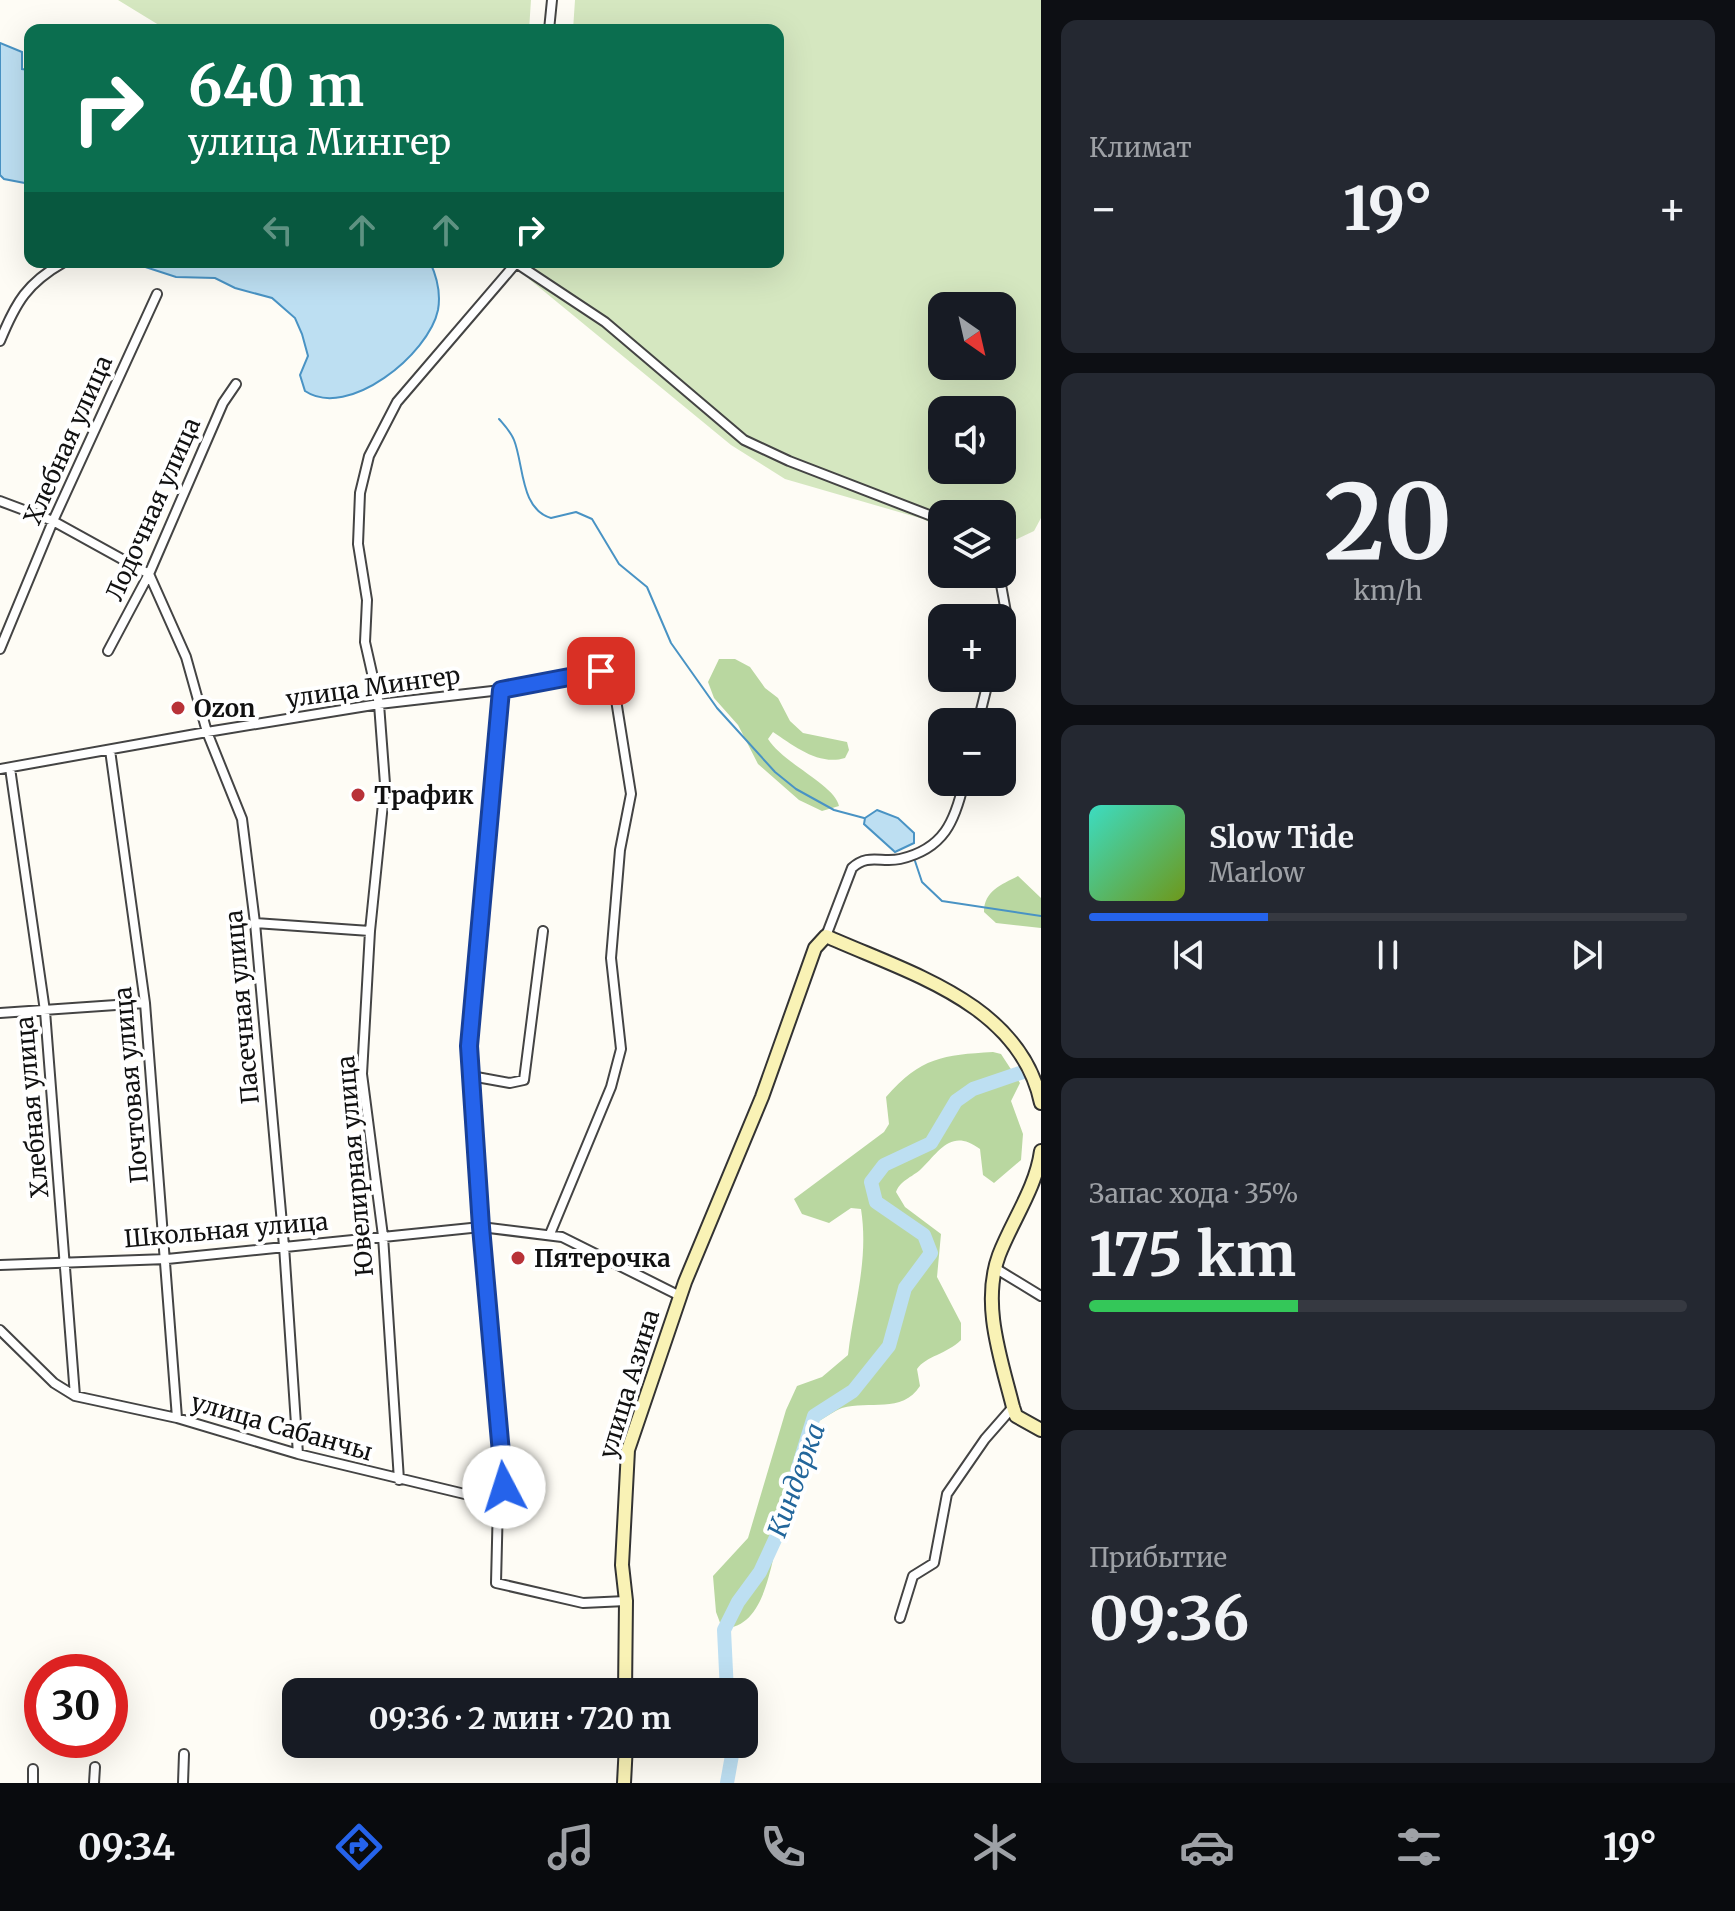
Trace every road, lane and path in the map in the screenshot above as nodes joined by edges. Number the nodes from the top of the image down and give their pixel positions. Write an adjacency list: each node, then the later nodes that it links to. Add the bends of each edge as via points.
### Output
1 (552, 0): 2 (street)
2 (550, 24)
3 (53, 268): 7 (street, via 17,300)
4 (511, 268): 16 (street, Ювелирная улица, via 397,402 369,456 360,493 358,544 367,600 365,642)
5 (525, 268): 10 (street, via 605,322 744,440)
6 (157, 294): 11 (street, Хлебная улица)
7 (0, 341)
8 (236, 384): 12 (street, Лодочная улица)
9 (0, 501): 11 (street)
10 (928, 515)
11 (53, 521): 12 (street); 13 (street, Хлебная улица)
12 (149, 574): 14 (street, Лодочная улица); 17 (street, Пасечная улица, via 186,657)
13 (0, 649)
14 (108, 651)
15 (501, 690): 16 (street, улица Мингер); 29 (street, via 469,1046); 33 (street, улица Мингер, via 608,673 631,794 620,850 611,958 619,1066)
16 (379, 704): 17 (street, улица Мингер); 23 (street, Ювелирная улица, via 385,784)
17 (207, 732): 18 (street, улица Мингер); 22 (street, Пасечная улица, via 242,819)
18 (110, 750): 19 (street, улица Мингер); 26 (street, Почтовая улица)
19 (10, 768): 20 (street, улица Мингер); 27 (street, Хлебная улица)
20 (0, 769)
21 (961, 796): 25 (street, via 956,819 945,834 899,859 871,858 852,868)
22 (255, 923): 23 (street); 35 (street, Пасечная улица)
23 (370, 931): 34 (street, Ювелирная улица, via 362,1074)
24 (543, 931): 29 (street, via 524,1080 510,1083)
25 (826, 936): 30 (street, via 967,1001 997,1023 1024,1057); 40 (street, улица Азина, via 815,948 762,1097)
26 (145, 1003): 27 (street); 36 (street, Почтовая улица)
27 (45, 1011): 28 (street); 37 (street, Хлебная улица)
28 (0, 1013)
29 (471, 1076): 32 (street)
30 (1041, 1103)
31 (1041, 1157): 39 (street)
32 (481, 1227): 33 (street, Школьная улица); 34 (street, Школьная улица); 49 (street, via 504,1487)
33 (550, 1234): 40 (street, Школьная улица)
34 (383, 1236): 35 (street, Школьная улица); 48 (street, Ювелирная улица)
35 (284, 1246): 36 (street, Школьная улица); 47 (street, Пасечная улица)
36 (167, 1259): 37 (street, Школьная улица); 45 (street, Почтовая улица)
37 (65, 1262): 38 (street, Школьная улица); 43 (street, Хлебная улица)
38 (0, 1265)
39 (995, 1268): 41 (street); 44 (street, via 993,1321)
40 (680, 1296): 50 (street, улица Азина, via 628,1450 622,1551)
41 (1041, 1296)
42 (0, 1330): 43 (street, улица Сабанчы, via 54,1383)
43 (75, 1396): 45 (street, улица Сабанчы)
44 (1013, 1407): 46 (street, via 1016,1416); 51 (street, via 947,1494 934,1563 913,1576)
45 (177, 1418): 47 (street, улица Сабанчы)
46 (1041, 1430)
47 (298, 1454): 48 (street, улица Сабанчы)
48 (399, 1480): 49 (street, улица Сабанчы)
49 (498, 1502): 50 (street, via 496,1583 583,1603)
50 (626, 1601): 52 (street, улица Азина)
51 (900, 1618)
52 (625, 1678)
53 (184, 1754): 59 (street)
54 (625, 1758): 60 (street)
55 (95, 1767): 58 (street)
56 (33, 1769): 57 (street)
57 (33, 1783)
58 (94, 1783)
59 (183, 1783)
60 (624, 1783)

